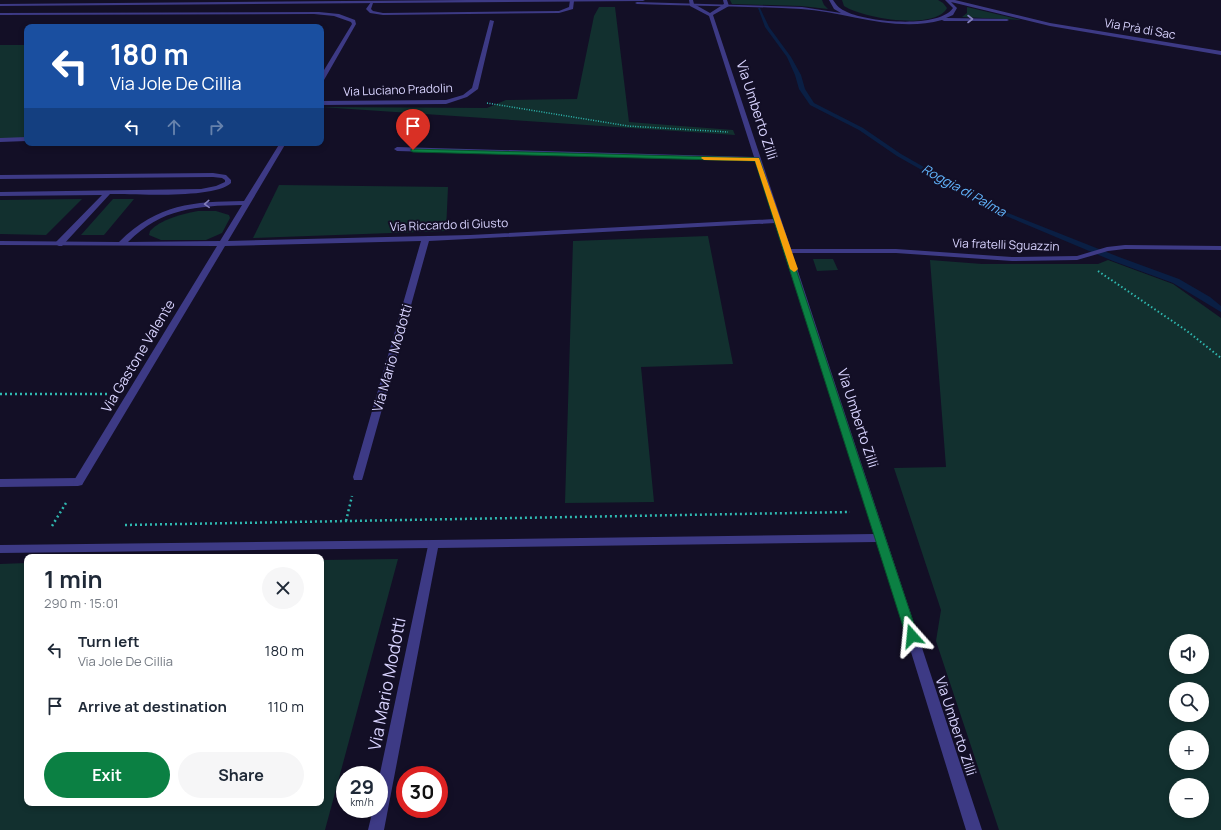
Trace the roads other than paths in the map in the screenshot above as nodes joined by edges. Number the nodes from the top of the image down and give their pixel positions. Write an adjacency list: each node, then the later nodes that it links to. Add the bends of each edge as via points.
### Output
1 (643, 0): 6 (street)
2 (725, 0): 12 (street)
3 (831, 0): 17 (street, via 838,9)
4 (948, 0): 19 (street, via 954,11 947,17); 20 (street, Via Prà di Sac)
5 (572, 1): 6 (street); 9 (street); 15 (street, via 571,8 559,12)
6 (625, 1): 10 (street, Via Prà di Sac)
7 (371, 2): 8 (street); 11 (street); 14 (street, via 368,9 383,14)
8 (467, 2): 9 (street); 14 (street, via 466,10)
9 (512, 2): 15 (street, via 508,10)
10 (691, 2): 12 (street, Via Prà di Sac); 16 (street)
11 (0, 5)
12 (727, 6): 16 (street); 17 (street, Via Prà di Sac, via 802,8)
13 (0, 14): 22 (street, via 318,13 343,16 354,24)
14 (481, 14): 15 (street)
15 (493, 14)
16 (711, 15): 28 (street, Via Umberto Zilli)
17 (854, 16): 19 (street, Via Prà di Sac, via 892,22)
18 (492, 21): 23 (street, Via Luciano Pradolin, via 475,90 460,99 433,102)
19 (932, 21): 20 (street, Via Prà di Sac, one-way to 20, via 990,19)
20 (1056, 25): 21 (street, Via Prà di Sac)
21 (1221, 53)
22 (324, 75)
23 (324, 103)
24 (0, 140): 25 (street)
25 (24, 140)
26 (281, 146): 32 (street, Via Gastone Valente)
27 (397, 149): 28 (street)
28 (757, 159): 33 (street, Via Umberto Zilli)
29 (0, 177): 30 (street, via 213,175 224,176 228,180 224,186 206,191)
30 (108, 193): 31 (street); 36 (street)
31 (0, 194)
32 (246, 203): 37 (street, one-way to 37, via 201,204 176,209 144,223); 38 (street, Via Gastone Valente)
33 (777, 222): 34 (street, Via Riccardo di Giusto); 40 (street, Via Umberto Zilli)
34 (426, 239): 38 (street, Via Riccardo di Giusto); 41 (street, Via Mario Modotti)
35 (0, 242): 36 (street, Via Riccardo di Giusto)
36 (59, 244): 37 (street, Via Riccardo di Giusto)
37 (121, 244): 38 (street, Via Riccardo di Giusto)
38 (221, 244): 42 (street, Via Gastone Valente, via 78,482)
39 (1221, 248): 40 (street, Via fratelli Sguazzin, via 1125,247 1077,258 1012,259 896,252)
40 (788, 251): 43 (street, Via Umberto Zilli)
41 (358, 477)
42 (0, 483)
43 (881, 538): 44 (street); 47 (street, Via Umberto Zilli)
44 (433, 544): 45 (street); 46 (street, Via Mario Modotti)
45 (0, 549)
46 (376, 830)
47 (974, 830)

